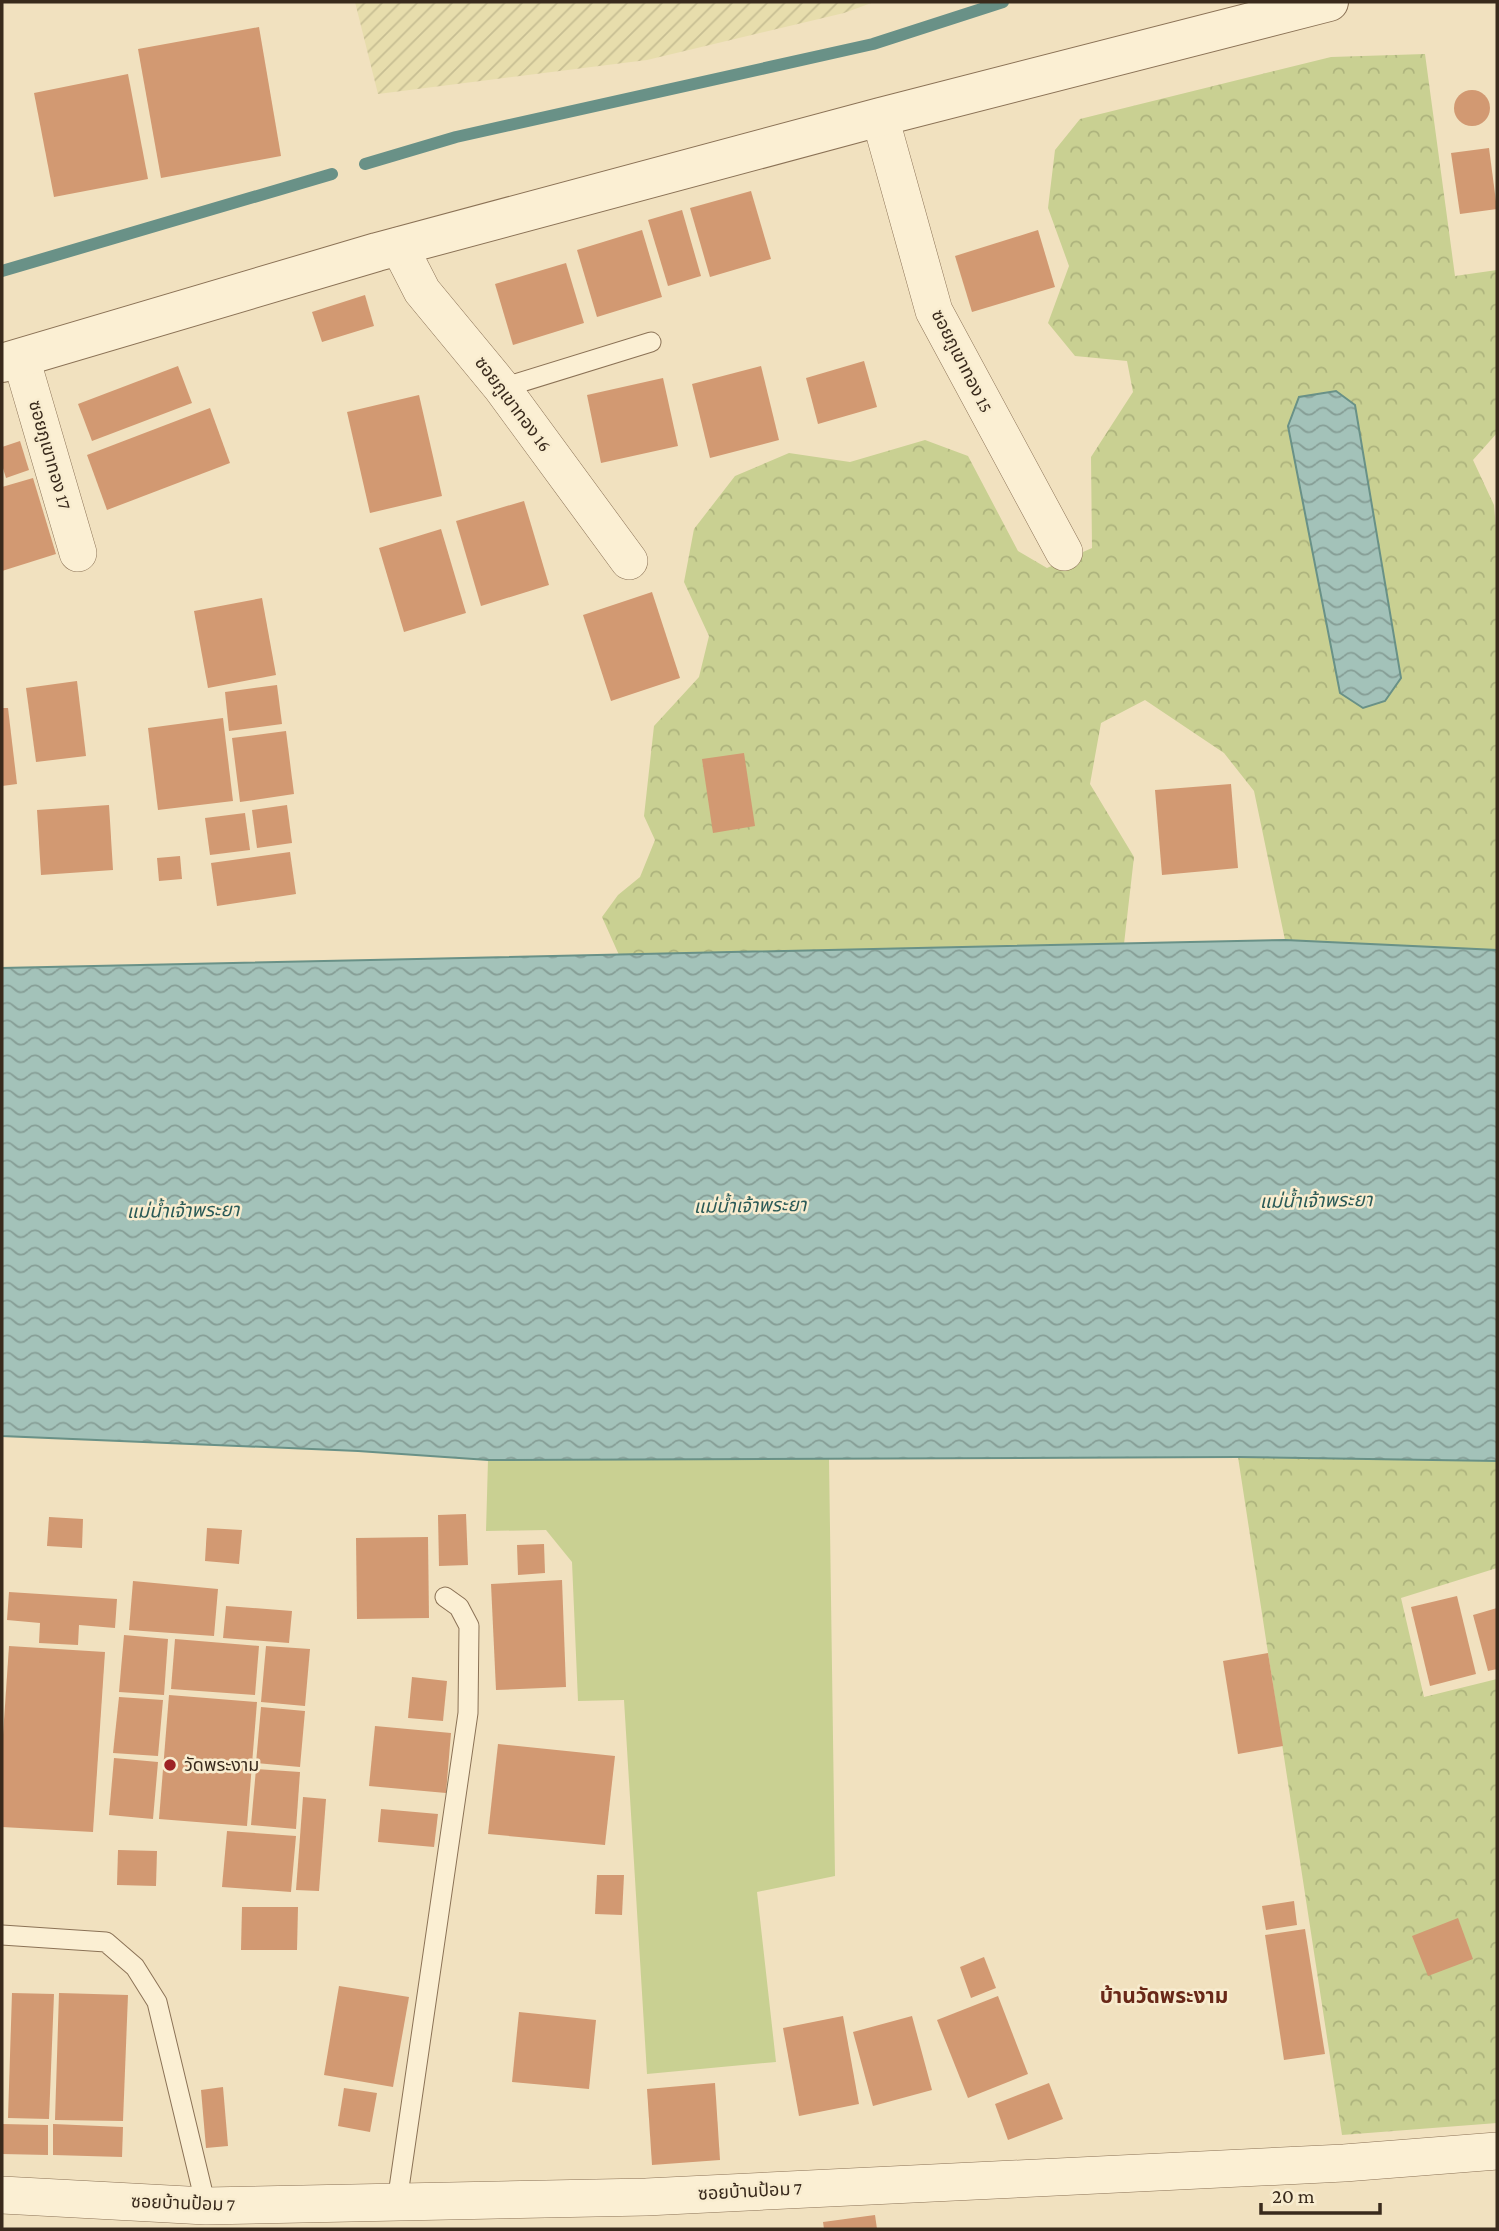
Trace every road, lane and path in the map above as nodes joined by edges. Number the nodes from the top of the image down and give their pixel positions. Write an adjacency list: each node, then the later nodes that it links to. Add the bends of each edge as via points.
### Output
1 (1329, 2): 2 (street)
2 (880, 117): 3 (street); 7 (street, ซอยภูเขาทอง 15, via 934,311)
3 (398, 246): 5 (street); 6 (street, ซอยภูเขาทอง 16, via 422,291)
4 (651, 342): 6 (lane)
5 (12, 361): 8 (street, ซอยภูเขาทอง 17)
6 (502, 388): 9 (street, ซอยภูเขาทอง 16)
7 (1064, 552)
8 (78, 553)
9 (629, 561)
10 (445, 1597): 14 (lane, via 459,1607 469,1626 468,1713)
11 (2, 1936): 15 (lane, via 106,1942 135,1967 157,2002)
12 (1497, 2151): 14 (street, ซอยบ้านป้อม 7, via 1344,2163 646,2197)
13 (2, 2195): 15 (street, ซอยบ้านป้อม 7)
14 (397, 2202): 15 (street, ซอยบ้านป้อม 7)
15 (208, 2217)

